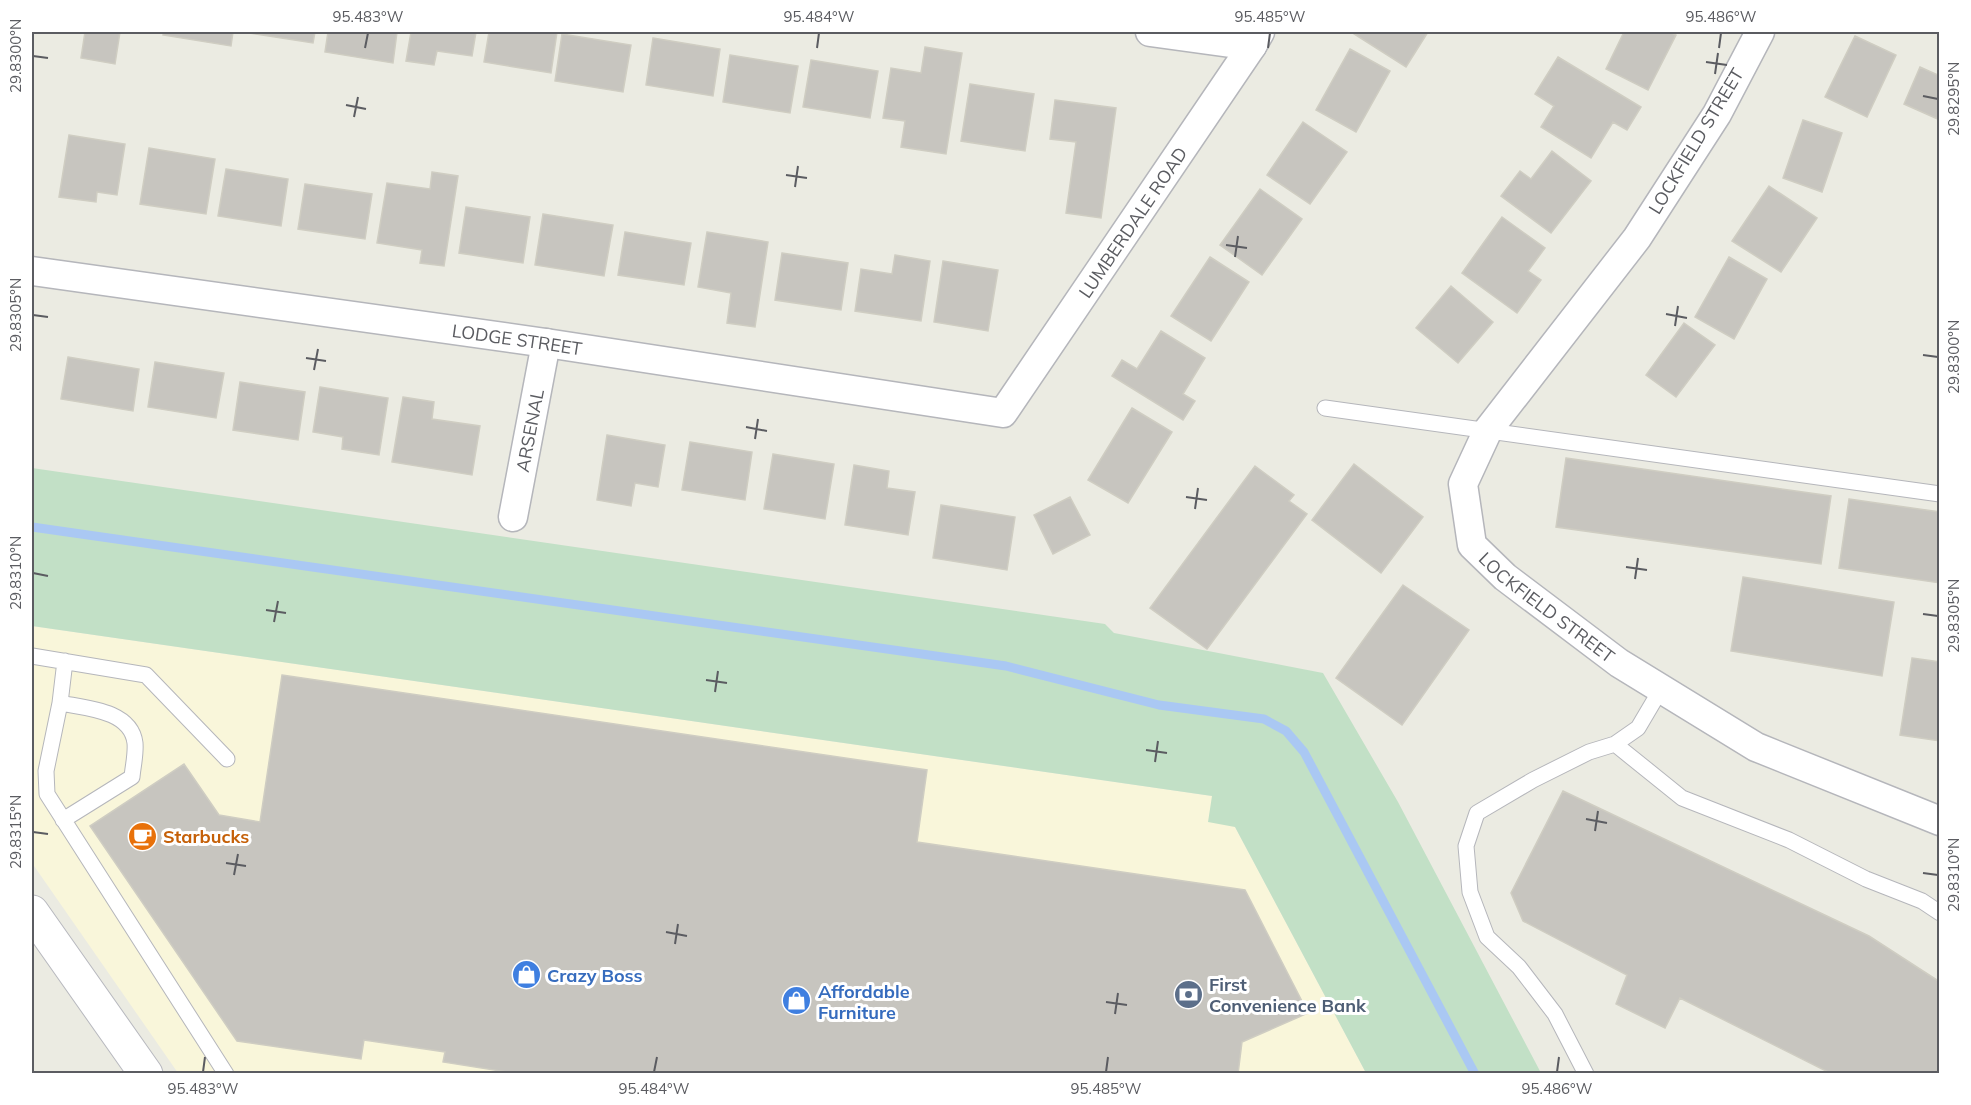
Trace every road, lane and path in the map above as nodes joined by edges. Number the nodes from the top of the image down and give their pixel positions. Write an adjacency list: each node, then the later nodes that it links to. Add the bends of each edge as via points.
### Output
1 (1150, 32): 3 (street)
2 (1760, 32): 8 (street, LOCKFIELD STREET, via 1717,114 1637,238)
3 (1256, 39): 7 (street, LUMBERDALE ROAD)
4 (32, 271): 5 (street, LODGE STREET)
5 (546, 343): 7 (street, LODGE STREET); 10 (street, ARSENAL)
6 (1324, 408): 8 (lane)
7 (1003, 413)
8 (1488, 430): 9 (lane); 13 (street, LOCKFIELD STREET, via 1463,484 1472,545 1504,577 1565,624)
9 (1940, 494)
10 (513, 517)
11 (32, 656): 12 (lane)
12 (65, 661): 14 (lane); 16 (lane, via 146,675)
13 (1661, 689): 15 (lane, via 1638,728); 18 (street, LOCKFIELD STREET, via 1756,747)
14 (60, 703): 17 (lane, via 45,771 47,794); 17 (lane, via 100,711 125,722 135,742 132,777)
15 (1615, 744): 20 (lane, via 1682,798 1790,840); 23 (lane, via 1589,752 1533,780 1478,813 1466,846 1470,892 1487,937 1519,967 1555,1014)
16 (227, 759)
17 (63, 820): 22 (lane)
18 (1940, 821)
19 (32, 912): 21 (main road)
20 (1940, 914)
21 (146, 1074)
22 (226, 1074)
23 (1586, 1074)

